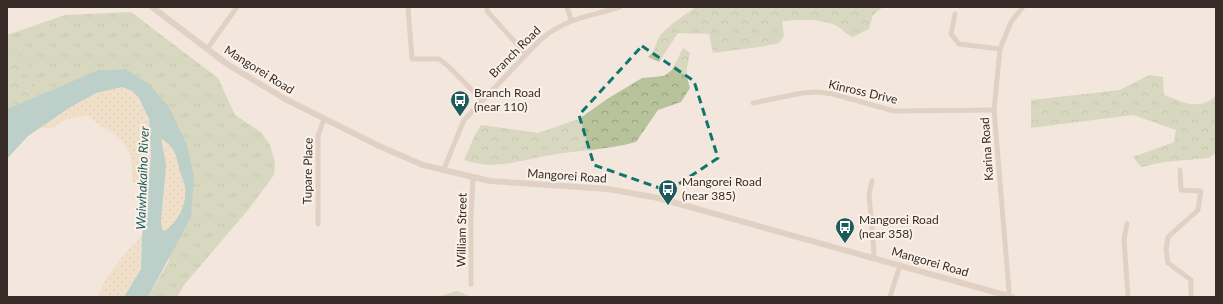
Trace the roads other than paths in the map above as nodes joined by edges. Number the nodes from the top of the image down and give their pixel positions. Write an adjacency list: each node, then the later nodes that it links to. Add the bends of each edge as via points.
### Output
1 (152, 7): 10 (street, Mangorei Road)
2 (237, 7): 10 (street)
3 (408, 7): 13 (street, via 412,59 439,59)
4 (487, 7): 12 (street, via 487,12)
5 (567, 7): 9 (street)
6 (620, 7): 9 (street, Branch Road)
7 (1023, 7): 11 (street, Karina Road, via 1011,22)
8 (955, 14): 11 (street, via 951,34 959,44)
9 (571, 20): 12 (street, Branch Road, via 552,30)
10 (207, 49): 16 (street, Mangorei Road, via 265,88)
11 (1000, 50): 15 (street, Karina Road)
12 (526, 54): 13 (street, Branch Road)
13 (482, 100): 18 (street, Branch Road, via 464,120)
14 (753, 103): 15 (street, Kinross Drive, via 817,92 894,111)
15 (994, 110): 26 (street, Karina Road)
16 (324, 119): 18 (street, Mangorei Road, via 409,159); 21 (street, Tupare Place, via 318,136)
17 (1180, 170): 29 (street, via 1181,190 1201,191 1200,205 1195,214 1168,237 1166,250 1168,263 1191,280)
18 (443, 171): 19 (street, Mangorei Road)
19 (474, 178): 23 (street, Mangorei Road, via 509,183 608,189 658,198); 25 (street, William Street)
20 (872, 181): 23 (street, via 869,194)
21 (318, 224)
22 (1127, 224): 28 (street, via 1124,239)
23 (873, 257): 24 (street, Mangorei Road)
24 (900, 265): 26 (street, Mangorei Road); 27 (street)
25 (471, 284)
26 (1010, 296)
27 (890, 297)
28 (1128, 297)
29 (1191, 297)

